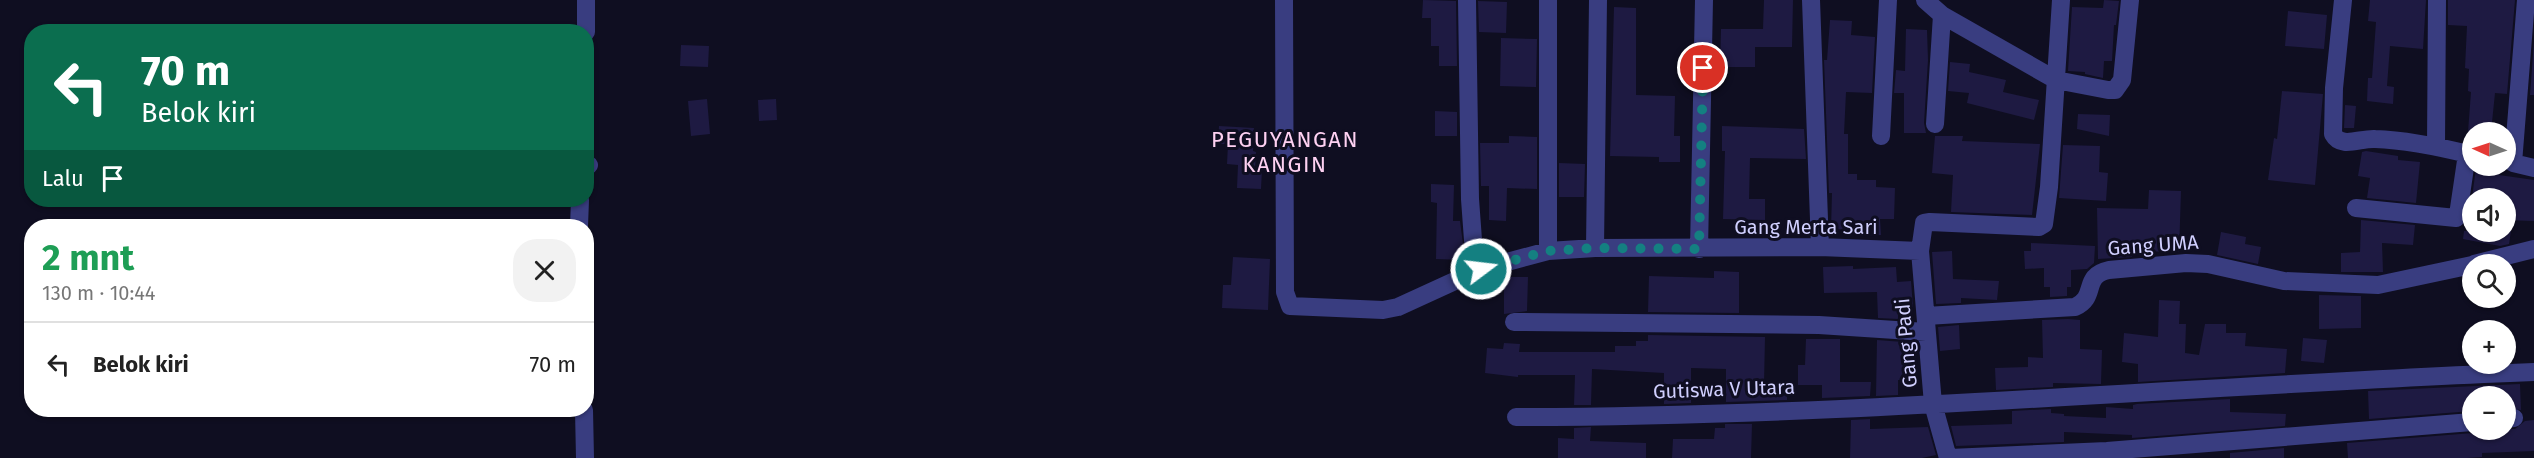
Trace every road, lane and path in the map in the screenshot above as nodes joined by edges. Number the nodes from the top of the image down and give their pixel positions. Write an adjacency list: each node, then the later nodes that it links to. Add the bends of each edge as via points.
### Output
1 (586, 0): 16 (street)
2 (1284, 0): 35 (street, Gang Merta Sari, via 1285,292 1290,306 1383,310 1398,307)
3 (1467, 0): 35 (street, via 1470,199 1473,240)
4 (1548, 0): 31 (street)
5 (1598, 0): 27 (street)
6 (1704, 0): 29 (street)
7 (1811, 0): 28 (street)
8 (1888, 0): 20 (street)
9 (1925, 0): 15 (street)
10 (2061, 0): 17 (street)
11 (2130, 0): 17 (street, via 2120,87 2108,90)
12 (2343, 0): 21 (street, via 2334,88 2336,140)
13 (2437, 0): 21 (street)
14 (2526, 0): 18 (street)
15 (1942, 15): 17 (street); 19 (street)
16 (586, 24)
17 (2056, 80): 32 (street, Gang Padi, via 2044,224 2039,227 1924,223)
18 (2513, 122)
19 (1935, 123)
20 (1881, 136)
21 (2436, 145): 22 (street)
22 (2462, 152)
23 (2516, 164): 24 (street)
24 (2534, 168)
25 (2465, 176): 26 (street, via 2456,218)
26 (2356, 208)
27 (1595, 248): 29 (street, Gang Merta Sari); 31 (street, Gang Merta Sari)
28 (1820, 248): 29 (street, Gang Merta Sari); 32 (street, Gang Merta Sari)
29 (1699, 249)
30 (2534, 249): 33 (street, Gang UMA)
31 (1548, 251): 35 (street, Gang Merta Sari)
32 (1920, 251): 37 (street, Gang Padi)
33 (2514, 254)
34 (2462, 266): 37 (street, Gang UMA, via 2378,285 2284,281 2208,264 2109,270 2093,276 2087,297 2075,307)
35 (1481, 269)
36 (1515, 322): 37 (street)
37 (1926, 324): 39 (street, Gang Padi)
38 (2534, 372): 39 (street, Gutiswa V Utara)
39 (1934, 404): 41 (street, Gutiswa V Utara); 44 (street, Gang Padi)
40 (584, 417): 43 (street)
41 (1516, 417)
42 (2462, 423): 44 (street, via 2108,452)
43 (585, 458)
44 (1949, 458)

